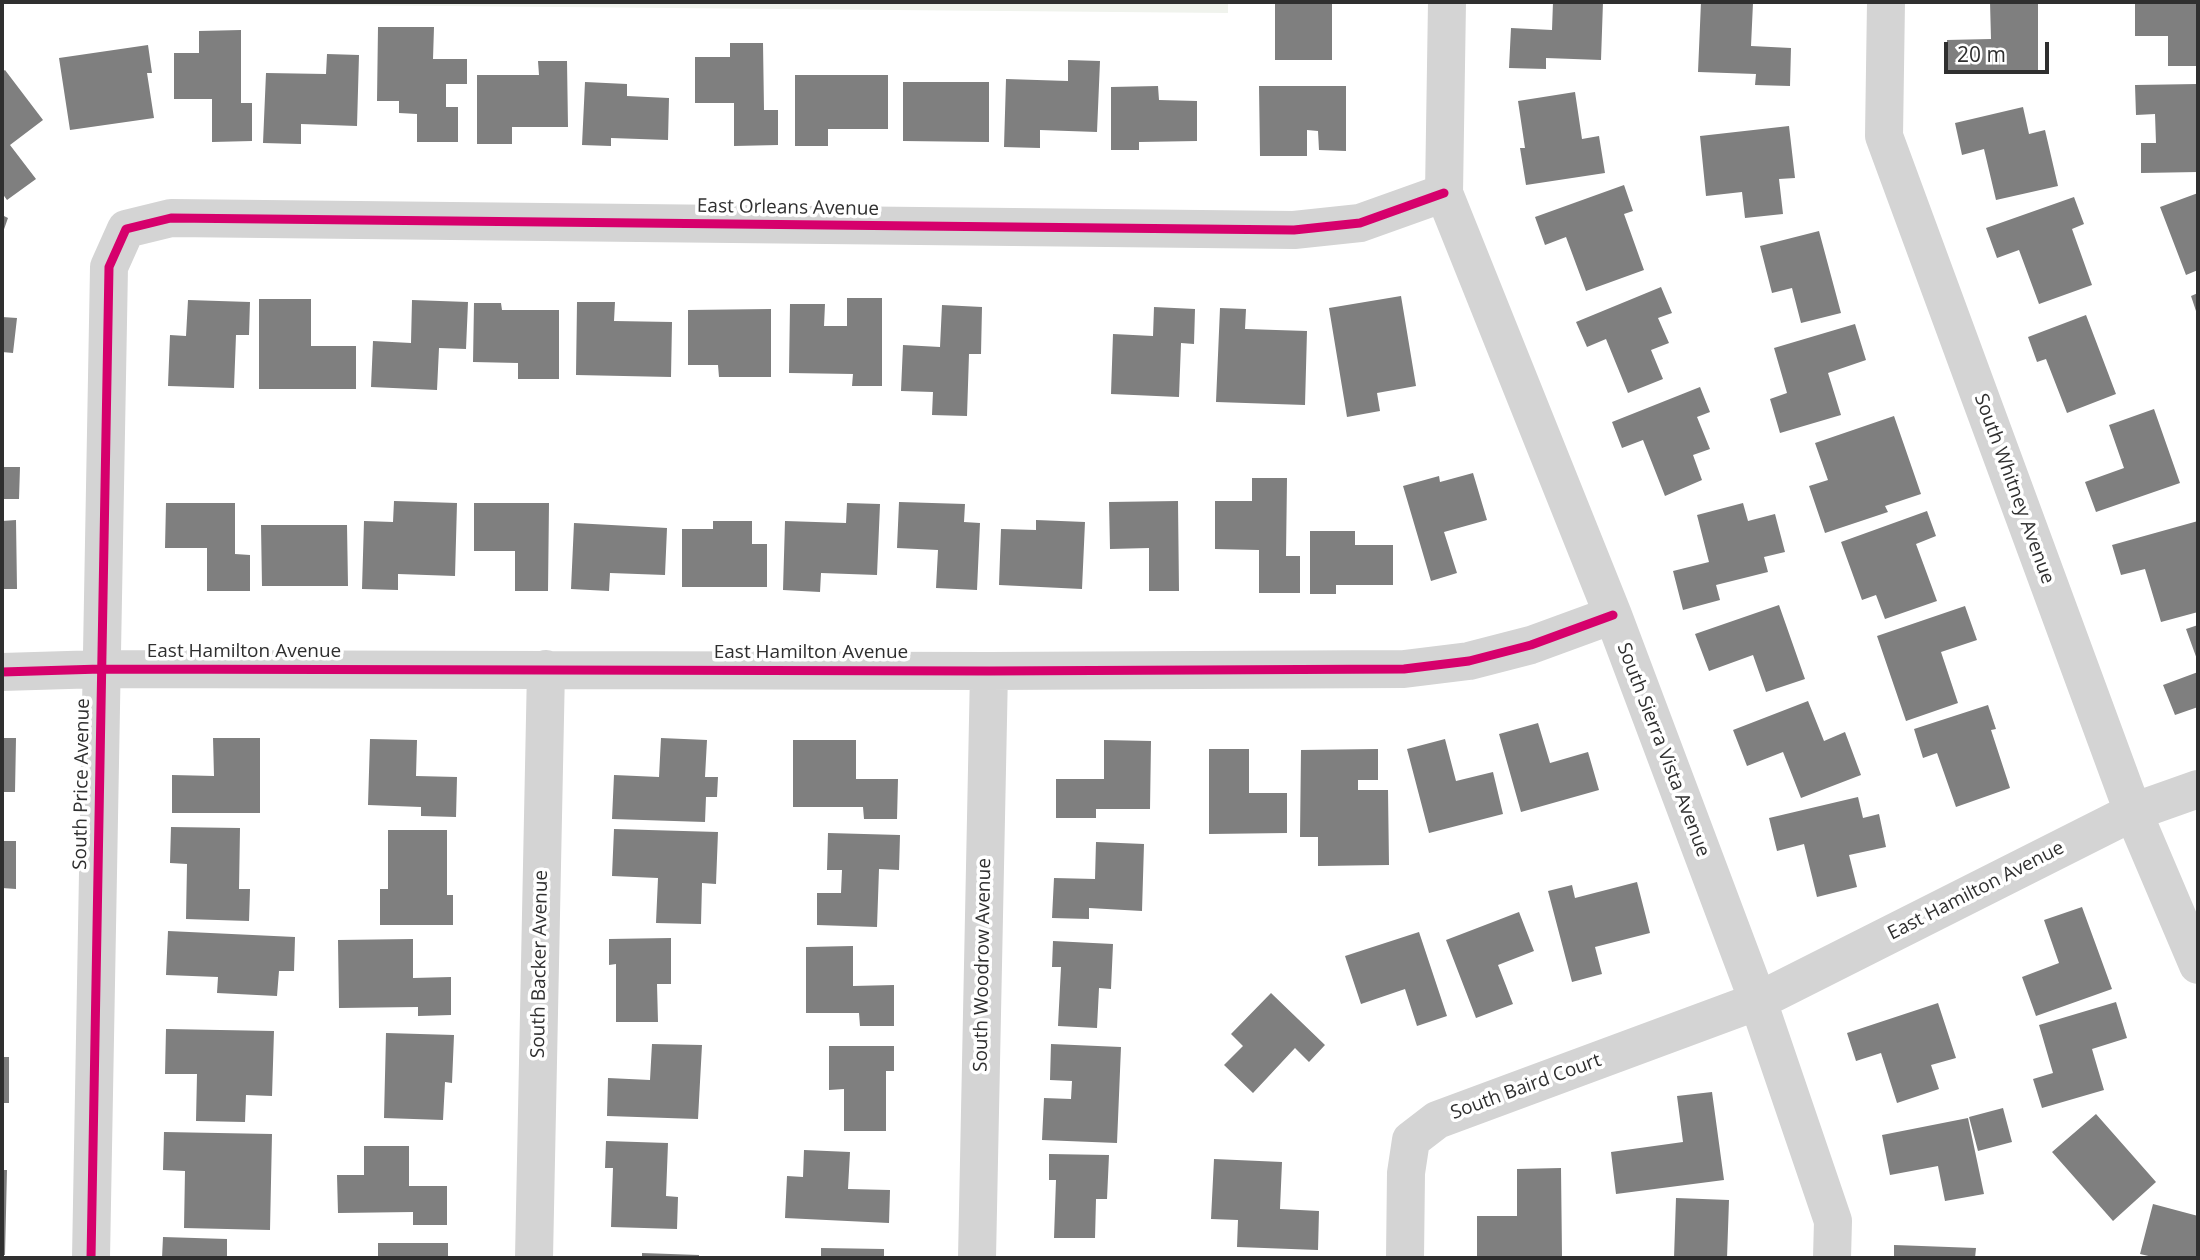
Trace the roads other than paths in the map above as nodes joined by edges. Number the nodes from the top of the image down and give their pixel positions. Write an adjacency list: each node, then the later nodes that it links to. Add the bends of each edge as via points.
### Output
1 (1447, 2): 3 (street, South Sierra Vista Avenue)
2 (1886, 2): 11 (street, South Whitney Avenue, via 1884,136)
3 (1444, 193): 4 (street, East Orleans Avenue, via 1360,223 1294,230 171,218); 5 (street, South Sierra Vista Avenue)
4 (127, 229): 6 (street, South Price Avenue, via 109,267)
5 (1613, 615): 8 (street, East Hamilton Avenue, via 1494,655 1404,669); 13 (street, South Sierra Vista Avenue)
6 (101, 669): 7 (street, East Hamilton Avenue); 9 (street, East Hamilton Avenue); 14 (street, South Price Avenue)
7 (546, 669): 8 (street, East Hamilton Avenue); 15 (street, South Backer Avenue)
8 (989, 671): 16 (street, South Woodrow Avenue)
9 (2, 672)
10 (2198, 789): 11 (street, East Hamilton Avenue)
11 (2133, 813): 12 (street, South Whitney Avenue); 13 (street, East Hamilton Avenue)
12 (2198, 965)
13 (1758, 1001): 17 (street, South Baird Court, via 1437,1120 1411,1140); 18 (street, South Sierra Vista Avenue, via 1833,1222)
14 (91, 1258)
15 (534, 1258)
16 (977, 1258)
17 (1405, 1258)
18 (1832, 1258)

